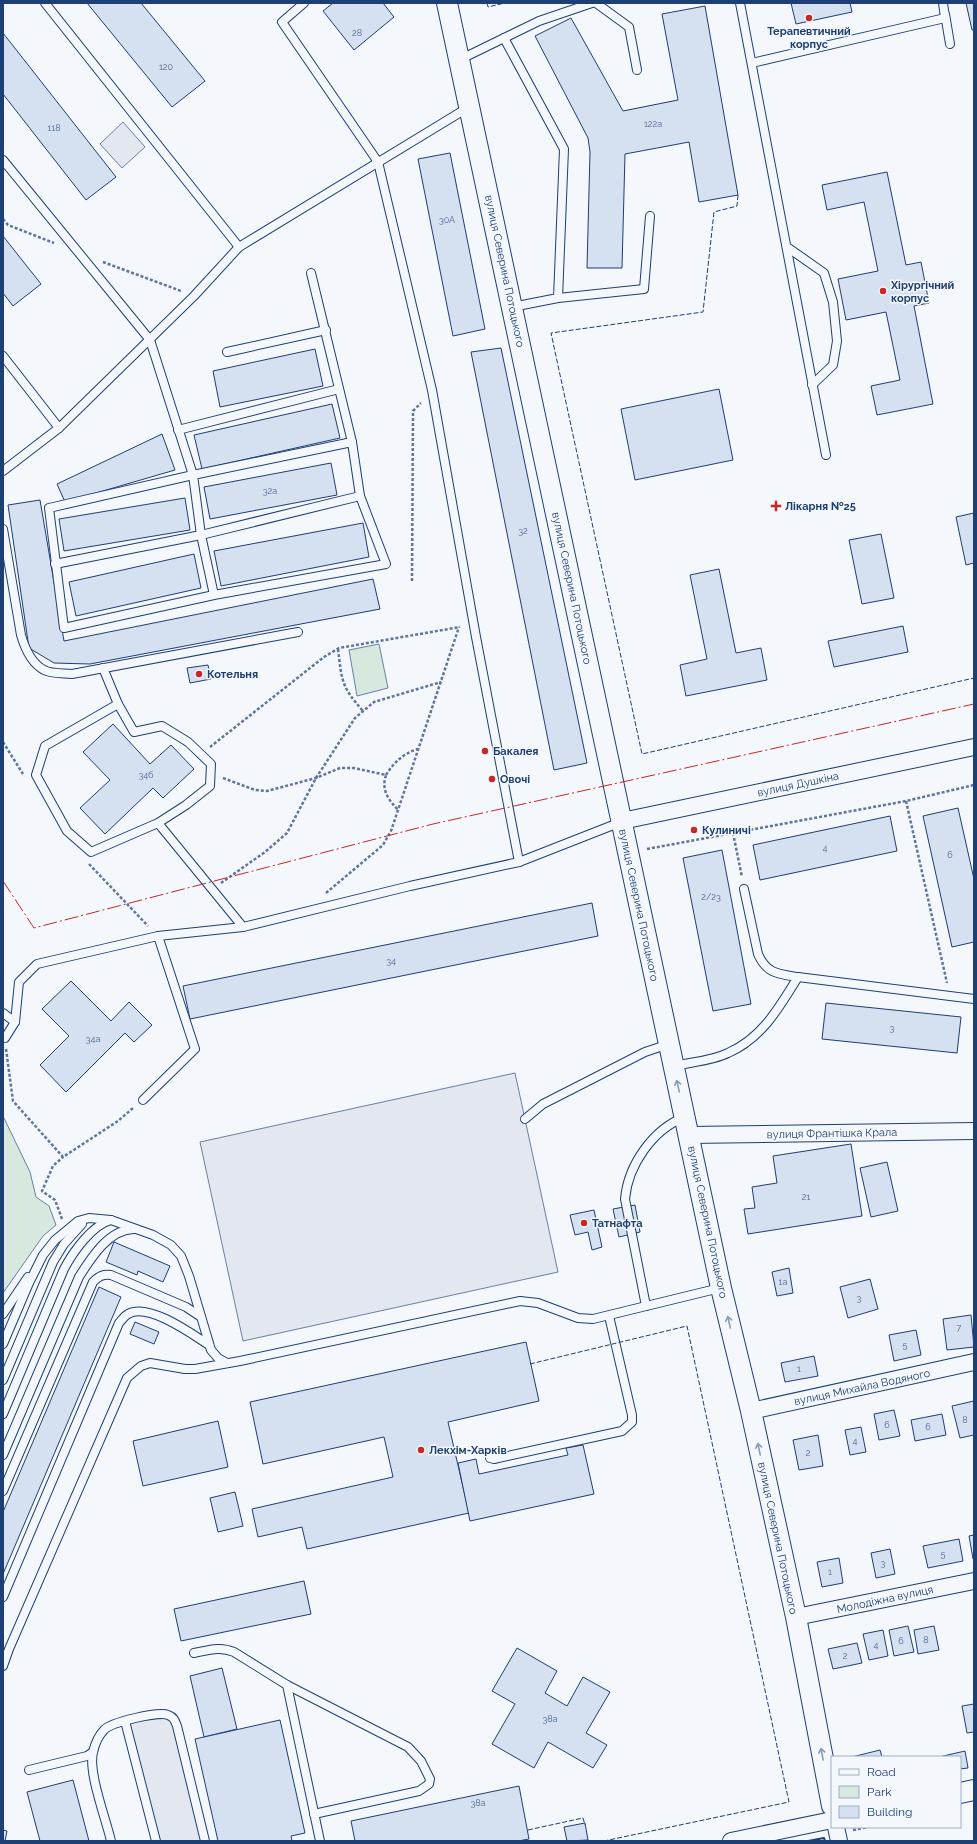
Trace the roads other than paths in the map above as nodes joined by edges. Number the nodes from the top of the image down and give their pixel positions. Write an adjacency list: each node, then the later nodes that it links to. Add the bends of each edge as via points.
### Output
1 (45, 3): 17 (lane)
2 (304, 3): 15 (lane, via 282,22)
3 (447, 3): 10 (street, вулиця Северина Потоцького)
4 (592, 3): 8 (lane, via 539,20)
5 (596, 3): 12 (lane, via 629,27)
6 (740, 3): 11 (lane)
7 (943, 3): 9 (lane); 11 (lane, via 945,18)
8 (504, 38): 10 (lane); 20 (lane, via 564,149)
9 (950, 44)
10 (459, 60): 13 (street, вулиця Северина Потоцького)
11 (752, 63): 18 (lane)
12 (637, 70)
13 (469, 106): 15 (lane); 21 (street, вулиця Северина Потоцького)
14 (3, 160): 23 (lane)
15 (378, 162): 17 (lane); 45 (lane, via 432,390)
16 (650, 216): 20 (lane, via 644,288)
17 (239, 247): 23 (lane)
18 (786, 247): 26 (lane); 26 (lane, via 824,273 833,302 837,341 833,365)
19 (311, 273): 22 (lane)
20 (558, 298): 21 (lane)
21 (512, 307): 43 (street, вулиця Северина Потоцького)
22 (326, 330): 24 (lane); 27 (lane)
23 (150, 340): 28 (lane); 29 (lane)
24 (227, 352)
25 (3, 356): 28 (lane)
26 (812, 385): 31 (lane)
27 (339, 388): 29 (lane); 30 (lane)
28 (59, 428): 32 (lane)
29 (178, 430): 33 (lane)
30 (352, 442): 33 (lane); 34 (lane)
31 (826, 455)
32 (3, 471)
33 (193, 476): 36 (lane); 37 (lane, via 49,508)
34 (360, 496): 36 (lane); 38 (lane, via 386,564)
35 (3, 529): 40 (lane, via 21,635 31,659 45,671 72,674)
36 (201, 535): 37 (lane); 38 (lane)
37 (55, 564): 38 (lane, via 64,628)
38 (214, 595)
39 (298, 632): 40 (lane)
40 (103, 668): 41 (lane)
41 (118, 704): 44 (lane, via 134,732 162,726 188,742 212,764 210,786); 44 (lane, via 45,746 36,775 67,831 91,852)
42 (974, 747): 43 (street, вулиця Душкіна)
43 (622, 821): 45 (lane); 54 (street, вулиця Северина Потоцького)
44 (158, 823): 47 (lane)
45 (519, 862): 47 (lane)
46 (744, 889): 49 (lane, via 761,961 774,973)
47 (243, 927): 48 (lane)
48 (158, 936): 52 (lane, via 37,964 19,982); 56 (lane, via 195,1049)
49 (798, 977): 50 (lane); 55 (lane, via 778,1010 762,1030 746,1043 728,1054)
50 (974, 999)
51 (3, 1013): 52 (lane)
52 (15, 1022): 53 (lane)
53 (5, 1038)
54 (669, 1044): 55 (street, вулиця Северина Потоцького); 57 (lane, via 644,1052 543,1104)
55 (674, 1066): 58 (street, вулиця Северина Потоцького, one-way to 55)
56 (143, 1100)
57 (525, 1119)
58 (687, 1126): 59 (street, вулиця Франтішка Крала); 64 (street, вулиця Северина Потоцького); 65 (lane, via 672,1122 648,1145 626,1188 625,1198)
59 (974, 1131)
60 (89, 1218): 61 (lane); 63 (lane, via 78,1221 55,1240); 73 (lane, via 64,1244 53,1262)
61 (111, 1220): 62 (lane); 75 (lane, via 98,1226 74,1252 64,1269)
62 (137, 1229): 68 (lane, via 171,1245 181,1256); 76 (lane, via 120,1232 108,1240 79,1277)
63 (43, 1255): 66 (lane); 69 (lane)
64 (721, 1288): 65 (lane); 74 (street, вулиця Северина Потоцького, one-way to 64)
65 (646, 1306): 67 (lane)
66 (3, 1314)
67 (609, 1316): 72 (lane, via 578,1318 538,1303 520,1301); 77 (lane, via 632,1422 622,1431)
68 (200, 1317): 70 (lane); 78 (lane, via 186,1307 111,1275 104,1274 98,1277 93,1282)
69 (3, 1344)
70 (209, 1345): 72 (lane, via 218,1358); 80 (lane, via 178,1325 146,1312 136,1311 124,1317 119,1323)
71 (974, 1362): 74 (street, вулиця Михайла Водяного)
72 (228, 1363): 83 (lane, via 185,1369 150,1363 141,1366 127,1378)
73 (3, 1380)
74 (751, 1411): 81 (street, вулиця Северина Потоцького, one-way to 74)
75 (3, 1414)
76 (3, 1454)
77 (490, 1458)
78 (3, 1491)
79 (974, 1581): 81 (street, Молодіжна вулиця)
80 (3, 1597)
81 (796, 1617): 90 (street, вулиця Северина Потоцького, one-way to 81)
82 (194, 1652): 84 (lane, via 225,1648)
83 (3, 1666)
84 (287, 1685): 91 (lane); 91 (lane, via 408,1747 422,1761 430,1779 429,1784 419,1791)
85 (125, 1721): 86 (lane, via 105,1729); 95 (lane); 96 (lane, via 159,1713 173,1718)
86 (93, 1752): 87 (lane, via 87,1756); 94 (lane, via 92,1769)
87 (29, 1770)
88 (974, 1790): 89 (street)
89 (961, 1793)
90 (831, 1801)
91 (314, 1814): 97 (lane)
92 (831, 1820): 98 (street)
93 (836, 1828): 99 (street)
94 (111, 1841)
95 (156, 1841)
96 (205, 1841)
97 (320, 1841)
98 (731, 1841)
99 (839, 1841)

